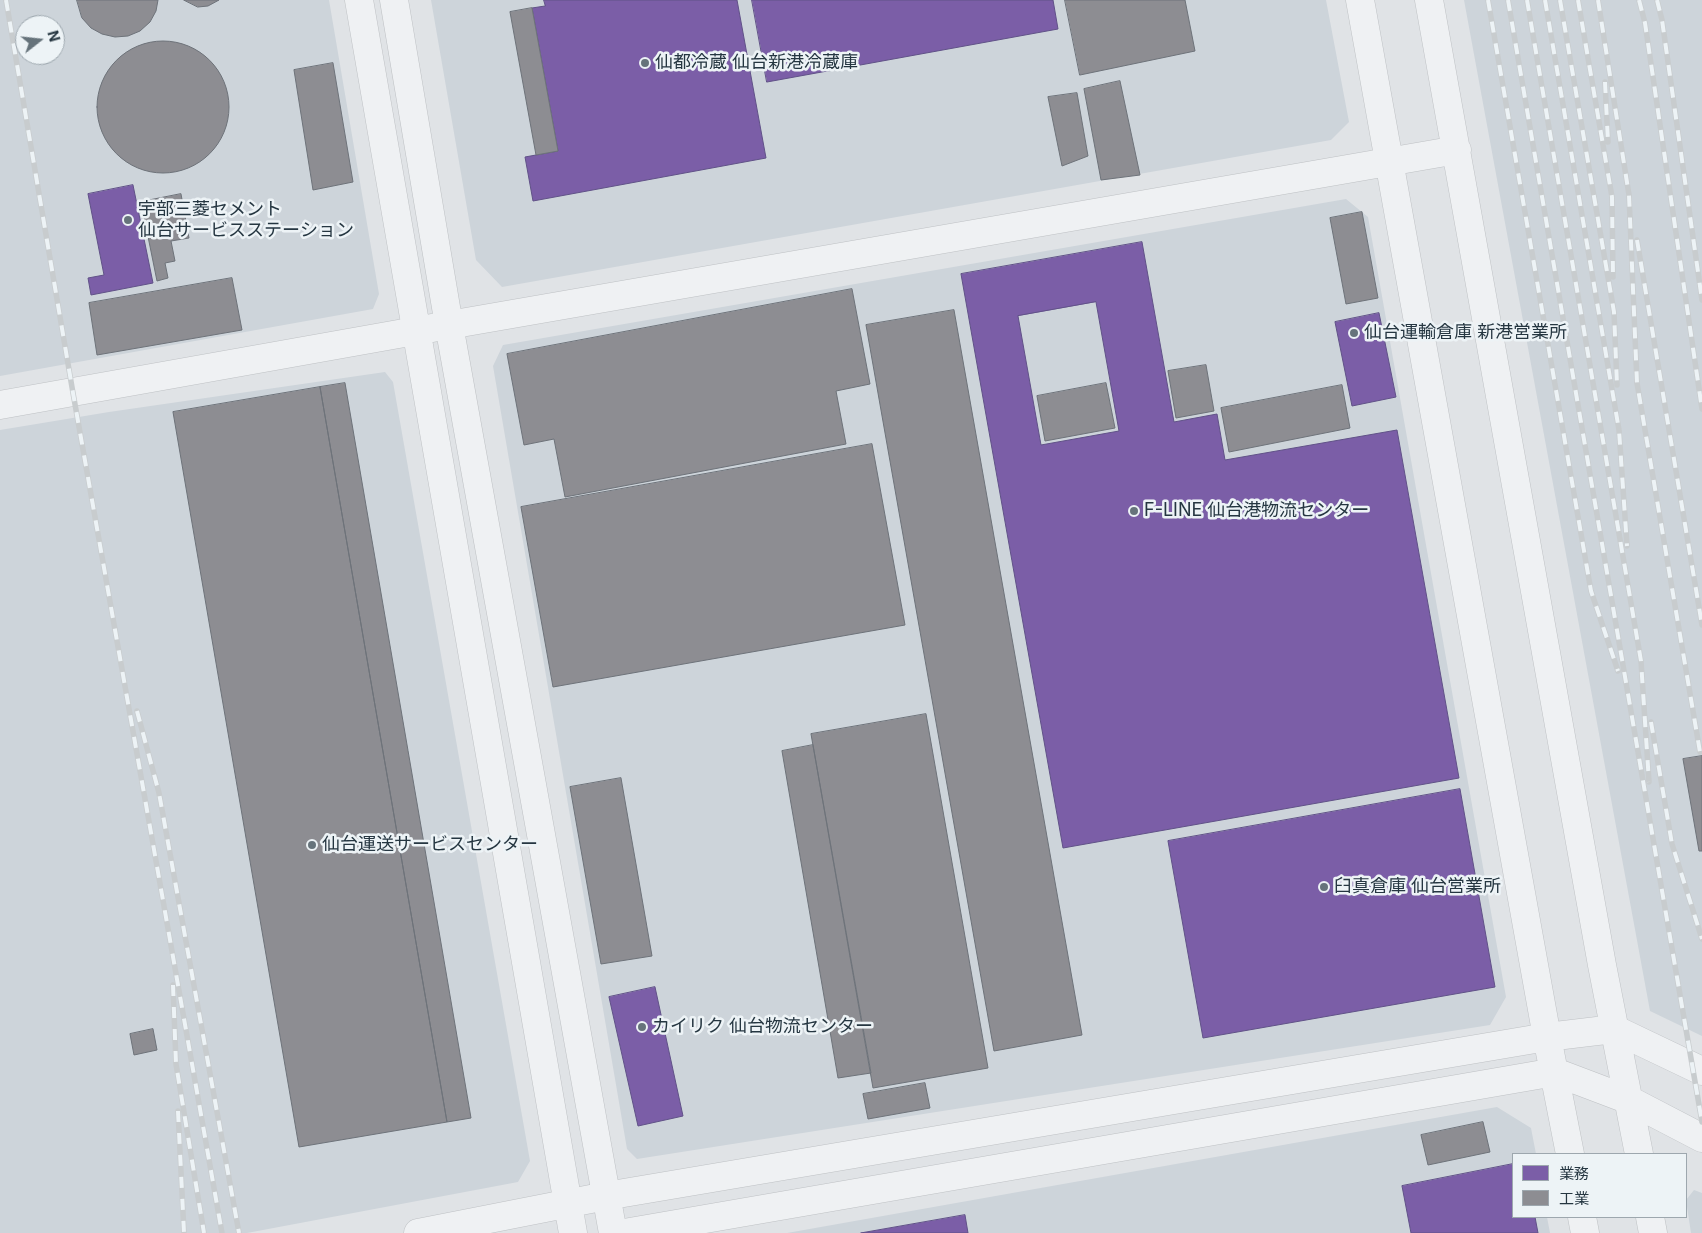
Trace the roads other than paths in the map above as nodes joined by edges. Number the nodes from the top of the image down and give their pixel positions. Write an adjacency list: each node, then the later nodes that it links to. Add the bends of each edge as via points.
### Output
1 (359, 0): 8 (street)
2 (394, 0): 7 (street)
3 (1360, 0): 6 (street)
4 (1429, 0): 5 (street)
5 (1457, 150): 6 (street); 10 (street)
6 (1390, 161): 7 (street); 11 (street)
7 (449, 325): 8 (street); 18 (street)
8 (416, 331): 9 (street); 19 (street)
9 (0, 405)
10 (1614, 1029): 11 (street); 12 (street); 14 (street)
11 (1548, 1037): 13 (street); 18 (street)
12 (1702, 1071)
13 (1555, 1072): 14 (street); 16 (street); 25 (street)
14 (1630, 1100): 15 (street); 17 (street)
15 (1702, 1138)
16 (1570, 1153)
17 (1639, 1153)
18 (606, 1196): 19 (street); 24 (street)
19 (568, 1204): 22 (street); 23 (street)
20 (1582, 1218): 26 (street)
21 (1650, 1218): 27 (street)
22 (418, 1233)
23 (573, 1233)
24 (613, 1233)
25 (624, 1233)
26 (1585, 1233)
27 (1653, 1233)

